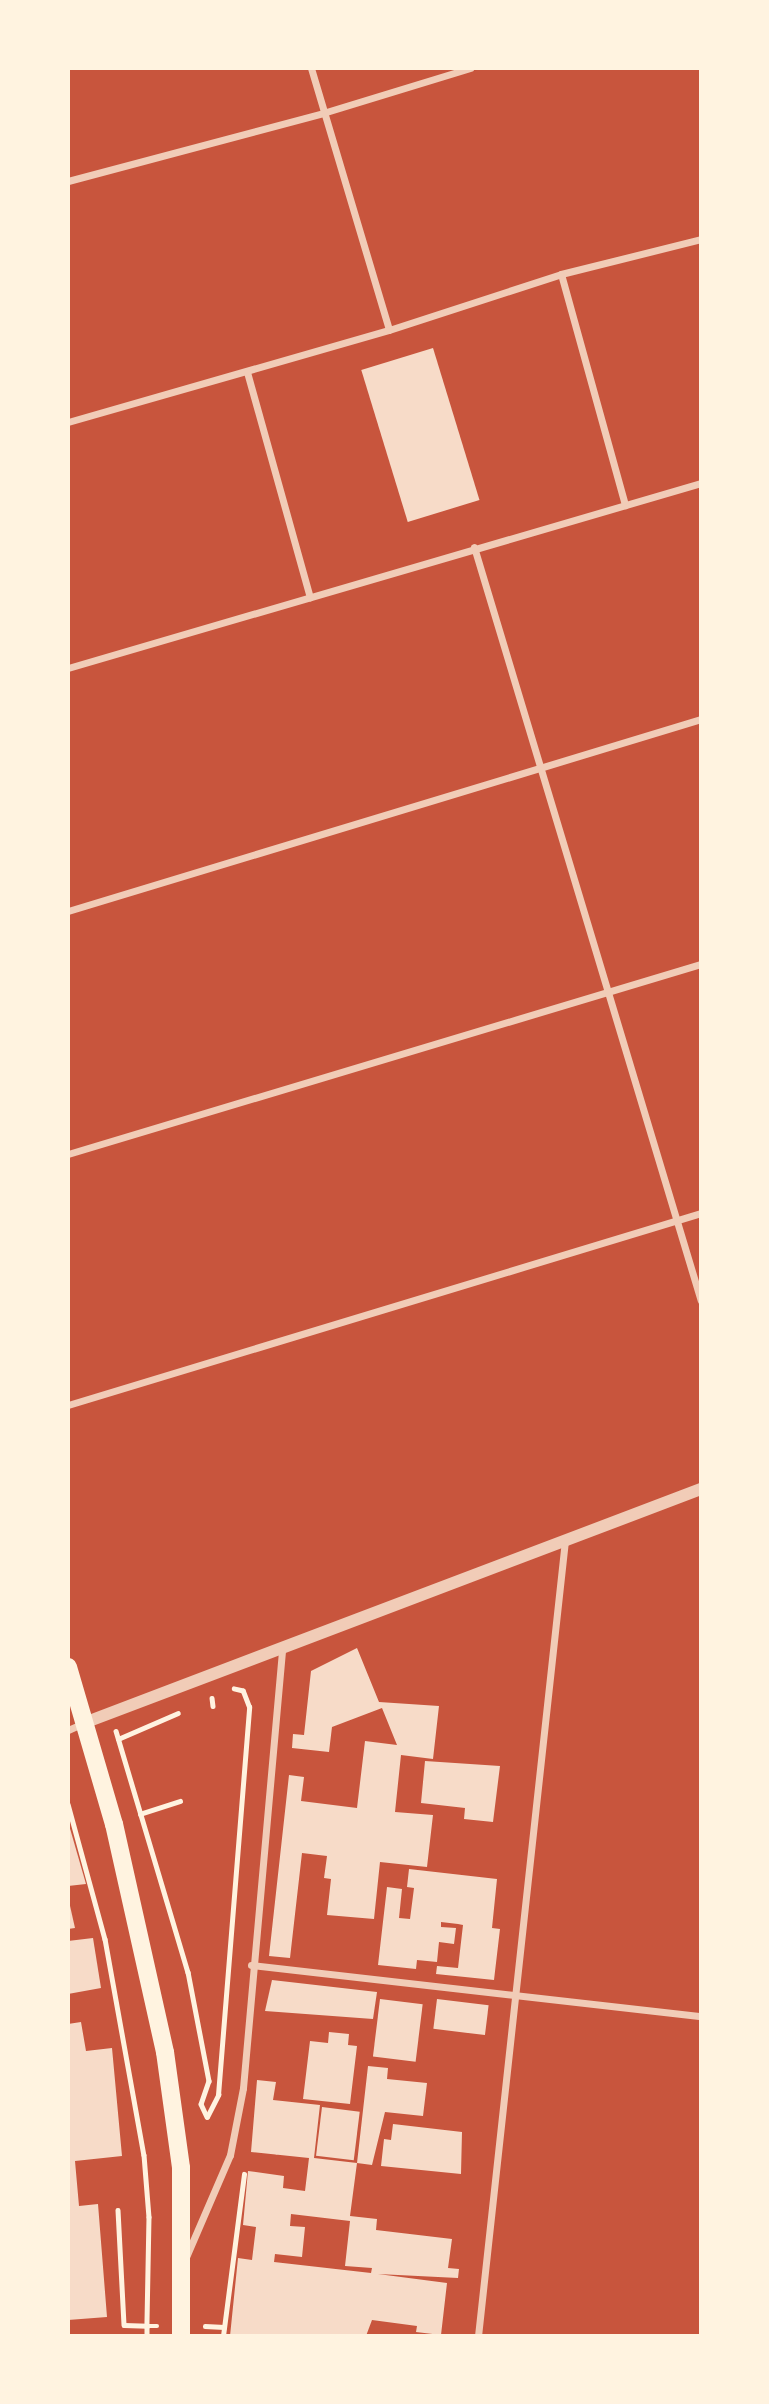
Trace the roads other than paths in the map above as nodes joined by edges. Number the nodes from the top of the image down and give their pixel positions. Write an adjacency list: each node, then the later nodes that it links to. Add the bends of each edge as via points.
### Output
1 (311, 68): 3 (street)
2 (470, 68): 3 (street)
3 (323, 113): 4 (street); 7 (street)
4 (68, 181)
5 (701, 239): 6 (street)
6 (561, 274): 7 (street); 11 (street)
7 (388, 330): 8 (street)
8 (247, 372): 9 (street); 13 (street)
9 (68, 422)
10 (701, 483): 11 (street)
11 (625, 505): 12 (street)
12 (474, 547): 13 (street); 16 (street)
13 (310, 597): 14 (street)
14 (68, 668)
15 (701, 719): 16 (street)
16 (541, 768): 17 (street); 19 (street)
17 (68, 911)
18 (701, 964): 19 (street)
19 (609, 992): 20 (street); 22 (street)
20 (68, 1154)
21 (701, 1213): 22 (street)
22 (678, 1219): 23 (street); 24 (street)
23 (701, 1301)
24 (68, 1405)
25 (701, 1489): 26 (street)
26 (565, 1540): 27 (street); 31 (street)
27 (282, 1649): 29 (street); 30 (street)
28 (68, 1667): 29 (main road)
29 (76, 1727): 33 (main road, via 127,1875 165,2052 181,2168)
30 (251, 1965): 31 (street); 33 (street, via 236,2129 216,2193)
31 (517, 1995): 32 (street); 35 (street)
32 (701, 2016)
33 (184, 2260): 34 (main road)
34 (181, 2336)
35 (478, 2336)

